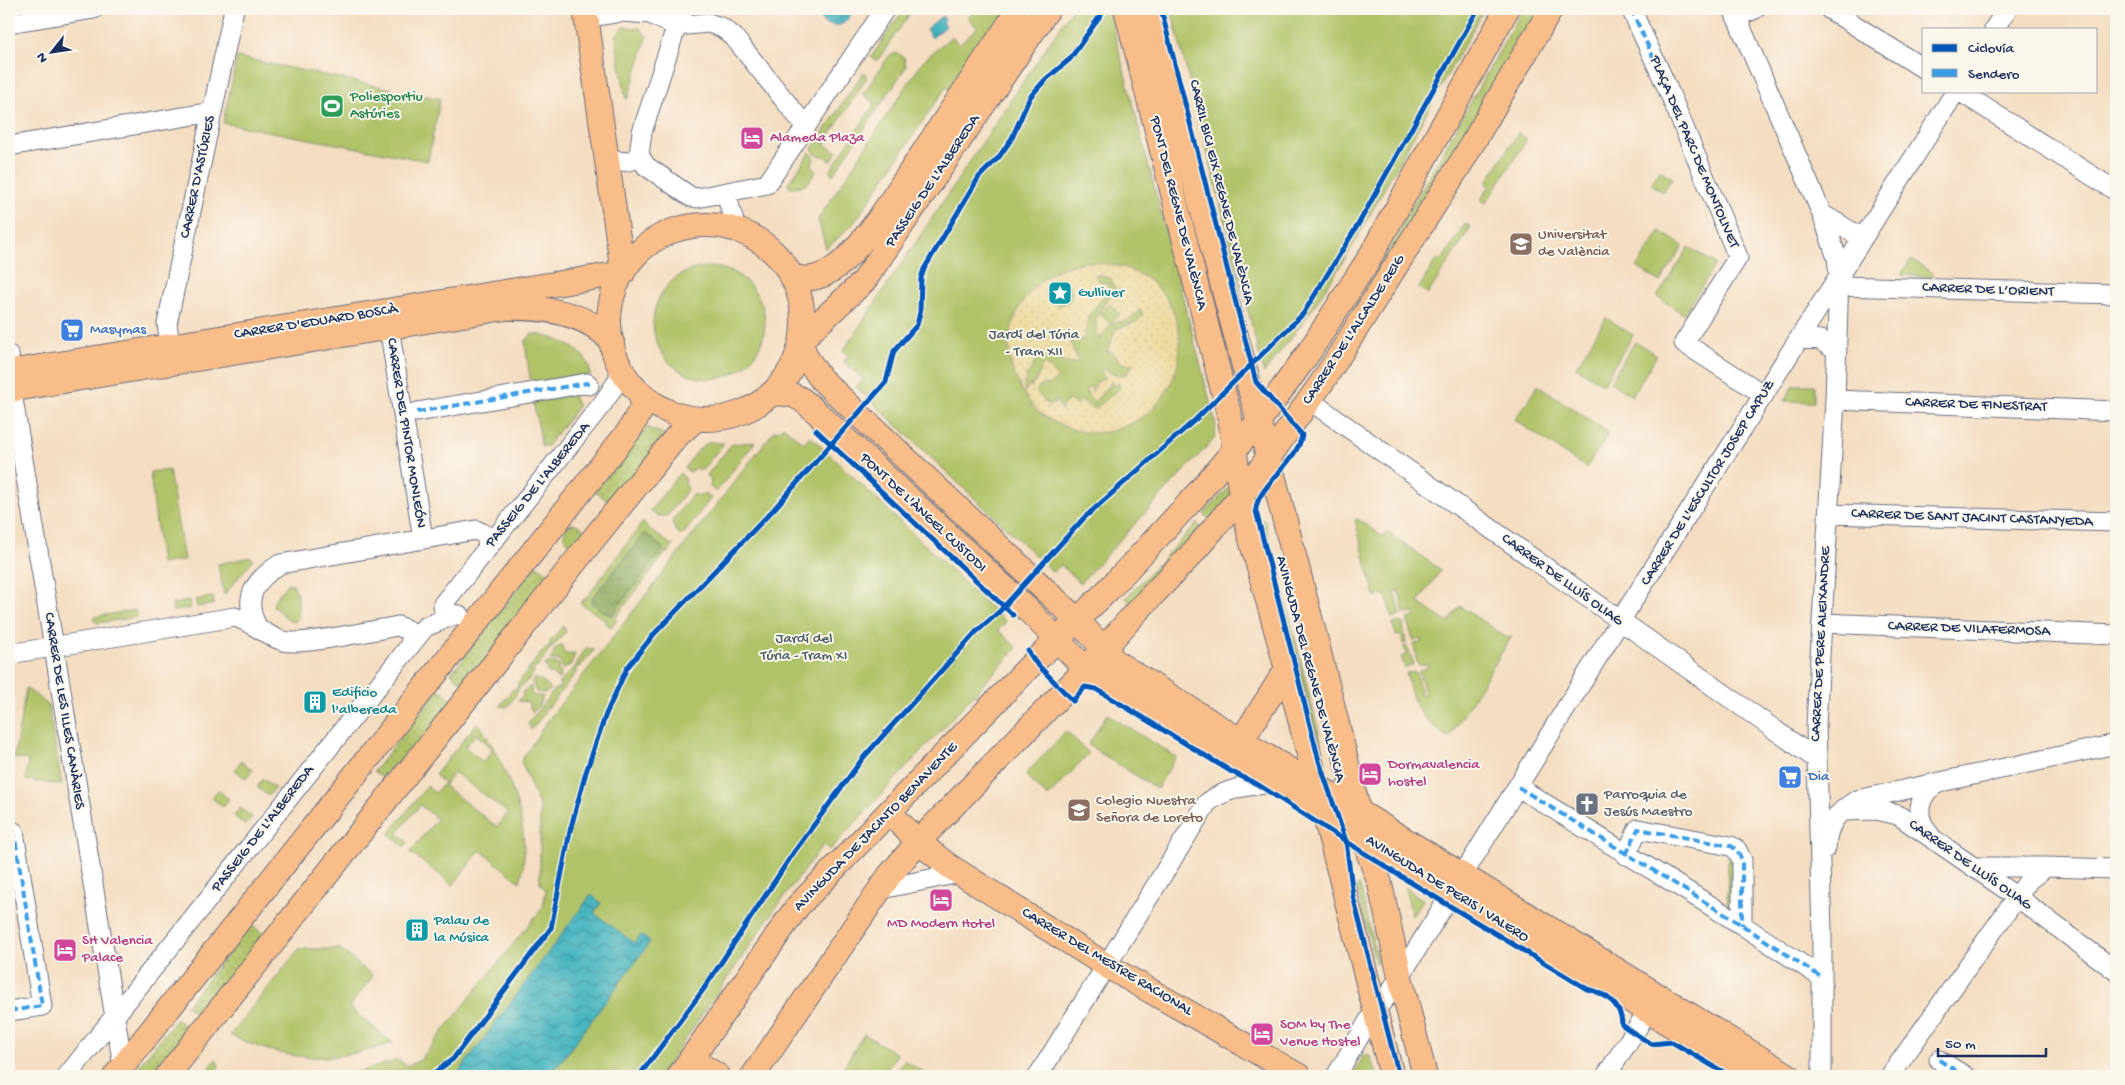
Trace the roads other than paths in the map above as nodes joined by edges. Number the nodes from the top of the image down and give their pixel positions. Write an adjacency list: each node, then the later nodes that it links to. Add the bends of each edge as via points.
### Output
1 (94, 9): 17 (street)
2 (234, 9): 22 (street, CARRER D'ASTÚRIES)
3 (885, 9): 23 (street)
4 (1019, 9): 34 (main road, PASSEIG DE L'ALBEREDA, via 856,249 815,278)
5 (1048, 9): 38 (main road, PASSEIG DE L'ALBEREDA, via 864,281)
6 (1126, 9): 52 (main road, PONT DEL REGNE DE VALÈNCIA, via 1229,415)
7 (1149, 9): 52 (main road, PONT DEL REGNE DE VALÈNCIA, via 1249,389)
8 (1507, 9): 52 (main road, CARRER DE L'ALCALDE REIG, via 1370,257 1307,355)
9 (1551, 9): 47 (main road, CARRER DE L'ALCALDE REIG, via 1464,158)
10 (1630, 9): 46 (street, PLAÇA DEL PARC DE MONTOLIVET, via 1667,87 1738,257 1684,343)
11 (1755, 9): 15 (street)
12 (1829, 9): 19 (street)
13 (2007, 9): 18 (street)
14 (585, 13): 16 (street, via 622,12); 25 (main road)
15 (1734, 13): 29 (street, CARRER DE PERE ALEIXANDRE)
16 (679, 17): 23 (street, via 721,27 733,36); 26 (street, via 640,139)
17 (9, 23)
18 (1995, 28)
19 (1922, 68)
20 (1957, 92): 31 (street, CARRER DE L'ESCULTOR JOSEP CAPUZ)
21 (1960, 92): 27 (street)
22 (212, 112): 24 (street); 39 (street, CARRER D'ASTÚRIES, via 167,324)
23 (806, 128): 28 (street, via 768,184)
24 (9, 146)
25 (607, 154): 26 (street, via 622,162 635,159); 32 (main road)
26 (639, 154): 28 (street, via 652,171 691,197)
27 (2116, 191)
28 (726, 193): 30 (street)
29 (1822, 214): 31 (street); 33 (street, CARRER DE PERE ALEIXANDRE)
30 (736, 229): 32 (main road, via 705,225 675,230 648,245); 34 (main road, via 763,243)
31 (1862, 238): 33 (street, CARRER DE L'ESCULTOR JOSEP CAPUZ)
32 (623, 272): 39 (main road, CARRER D'EDUARD BOSCÀ); 41 (main road, via 613,295 610,313)
33 (1842, 275): 35 (street, CARRER DE L’ORIENT, via 1851,277 1859,286); 37 (street, CARRER DE L'ESCULTOR JOSEP CAPUZ); 40 (street, CARRER DE PERE ALEIXANDRE)
34 (792, 276): 38 (main road, via 800,296 804,326)
35 (2116, 294)
36 (389, 327): 41 (main road, CARRER D'EDUARD BOSCÀ, via 505,308 530,308 574,316 595,326); 42 (main road, CARRER D'EDUARD BOSCÀ); 57 (street, CARRER DEL PINTOR MONLEÓN)
37 (1800, 338): 40 (street, via 1820,340); 46 (street, CARRER DE L'ESCULTOR JOSEP CAPUZ)
38 (802, 341): 45 (main road, via 792,368); 61 (main road, PONT DE L'ÀNGEL CUSTODI, via 806,357 816,374)
39 (170, 345): 42 (main road, CARRER D'EDUARD BOSCÀ)
40 (1837, 351): 48 (street, CARRER DE PERE ALEIXANDRE)
41 (615, 353): 44 (main road, CARRER D'EDUARD BOSCÀ); 59 (street, PASSEIG DE L'ALBEREDA, via 619,379)
42 (10, 375): 68 (street, CARRER DE LES ILLES CANÀRIES)
43 (589, 385): 50 (street, CARRER DEL PINTOR MONLEÓN)
44 (642, 394): 51 (main road, via 676,414); 55 (main road, PASSEIG DE L'ALBEREDA, via 644,402 638,418)
45 (772, 394): 51 (main road, via 738,414); 67 (main road, PONT DE L'ÀNGEL CUSTODI, via 798,396 826,420)
46 (1764, 395): 62 (street, CARRER DE L'ESCULTOR JOSEP CAPUZ)
47 (1310, 400): 52 (main road, CARRER DE L'ALCALDE REIG); 62 (street, CARRER DE LLUÍS OLIAG)
48 (1836, 400): 49 (street, CARRER DE FINESTRAT); 54 (street, CARRER DE PERE ALEIXANDRE)
49 (2116, 411)
50 (417, 412)
51 (696, 418): 58 (main road, via 677,436)
52 (1259, 442): 53 (main road, AVINGUDA DEL REGNE DE VALÈNCIA); 53 (main road, CARRER DE L'ALCALDE REIG); 61 (main road, CARRER DE L'ALCALDE REIG); 84 (main road, AVINGUDA DEL REGNE DE VALÈNCIA)
53 (1241, 496): 70 (main road, CARRER DE L'ALCALDE REIG); 73 (main road, AVINGUDA DEL REGNE DE VALÈNCIA)
54 (1828, 514): 56 (street, CARRER DE SANT JACINT CASTANYEDA); 63 (street, CARRER DE PERE ALEIXANDRE)
55 (558, 520): 58 (main road, via 554,538 561,548 573,552); 60 (main road, PASSEIG DE L'ALBEREDA)
56 (2116, 522)
57 (423, 539): 59 (street, via 476,530 486,535); 64 (street, via 280,564 264,576 250,596 250,608)
58 (590, 544): 88 (main road)
59 (488, 547): 60 (street, PASSEIG DE L'ALBEREDA)
60 (457, 615): 65 (street, PASSEIG DE L'ALBEREDA, via 431,615); 69 (street, PASSEIG DE L'ALBEREDA, via 428,625); 83 (main road, PASSEIG DE L'ALBEREDA)
61 (1077, 620): 67 (main road, AVINGUDA DE JACINTO BENAVENTE); 70 (main road, AVINGUDA DE PERIS I VALERO)
62 (1620, 622): 76 (street, CARRER DE LLUÍS OLIAG); 81 (street, CARRER DE L'ESCULTOR JOSEP CAPUZ)
63 (1822, 623): 66 (street, CARRER DE VILAFERMOSA); 76 (street, CARRER DE PERE ALEIXANDRE)
64 (258, 626): 65 (street, PASSEIG DE L'ALBEREDA, via 274,638 295,642); 68 (street, PASSEIG DE L'ALBEREDA, via 240,618 227,617)
65 (398, 626): 69 (street, via 410,631)
66 (2116, 634)
67 (1056, 640): 72 (main road, AVINGUDA DE PERIS I VALERO); 86 (main road, AVINGUDA DE JACINTO BENAVENTE)
68 (54, 646): 71 (street, PASSEIG DE L'ALBEREDA); 114 (street, CARRER DE LES ILLES CANÀRIES)
69 (409, 647): 114 (street, PASSEIG DE L'ALBEREDA)
70 (1104, 649): 72 (main road); 74 (main road, AVINGUDA DE PERIS I VALERO, via 1117,663)
71 (9, 654)
72 (1086, 669): 77 (main road, AVINGUDA DE PERIS I VALERO); 92 (main road)
73 (1287, 669): 74 (main road, AVINGUDA DEL REGNE DE VALÈNCIA); 80 (main road, AVINGUDA DEL REGNE DE VALÈNCIA)
74 (1241, 742): 77 (main road, via 1240,752); 80 (main road, AVINGUDA DE PERIS I VALERO)
75 (2116, 744): 78 (street)
76 (1816, 759): 82 (street, CARRER DE PERE ALEIXANDRE)
77 (1248, 766): 79 (main road, AVINGUDA DE PERIS I VALERO)
78 (1941, 781): 85 (street, via 1866,797); 90 (street, via 1925,792 1919,811 1924,828)
79 (1276, 784): 87 (main road, AVINGUDA DE PERIS I VALERO); 107 (street, via 1257,784 1225,792 1206,803)
80 (1318, 786): 84 (main road, AVINGUDA DE PERIS I VALERO); 87 (main road, AVINGUDA DEL REGNE DE VALÈNCIA)
81 (1518, 787): 93 (street); 102 (street, CARRER DE L'ESCULTOR JOSEP CAPUZ)
82 (1817, 792): 85 (street, via 1824,806); 106 (street, CARRER DE PERE ALEIXANDRE)
83 (334, 803): 88 (main road, via 353,799 360,804 366,819); 98 (main road, PASSEIG DE L'ALBEREDA)
84 (1358, 811): 91 (main road, AVINGUDA DEL REGNE DE VALÈNCIA); 102 (main road, AVINGUDA DE PERIS I VALERO)
85 (1839, 812): 90 (street, CARRER DE LLUÍS OLIAG, via 1887,811); 106 (street, via 1827,834)
86 (890, 814): 92 (main road, CARRER DEL MESTRE RACIONAL); 116 (main road, AVINGUDA DE JACINTO BENAVENTE, via 798,907)
87 (1325, 814): 91 (main road, AVINGUDA DE PERIS I VALERO); 101 (main road, AVINGUDA DEL REGNE DE VALÈNCIA)
88 (362, 831): 104 (main road)
89 (14, 832): 113 (street, via 42,1006)
90 (1932, 838): 94 (street, CARRER DE LLUÍS OLIAG)
91 (1365, 840): 99 (main road, AVINGUDA DEL REGNE DE VALÈNCIA); 102 (main road, AVINGUDA DE PERIS I VALERO)
92 (918, 842): 97 (main road, CARRER DEL MESTRE RACIONAL); 100 (main road)
93 (1626, 855): 105 (street); 105 (street, via 1638,829 1731,846 1742,860)
94 (1974, 867): 95 (street); 103 (street, CARRER DE LLUÍS OLIAG)
95 (2046, 867): 96 (street); 103 (street, via 2028,880)
96 (2116, 869)
97 (960, 872): 100 (street); 107 (main road, CARRER DEL MESTRE RACIONAL)
98 (274, 878): 104 (main road, via 275,890 283,904 290,908); 117 (main road, PASSEIG DE L'ALBEREDA)
99 (1380, 884): 101 (main road, via 1373,877 1360,873 1345,882); 109 (main road, AVINGUDA DEL REGNE DE VALÈNCIA)
100 (881, 889): 121 (main road)
101 (1344, 889): 112 (main road, AVINGUDA DEL REGNE DE VALÈNCIA)
102 (1454, 890): 109 (street); 111 (main road, AVINGUDA DE PERIS I VALERO)
103 (2017, 897): 108 (street, CARRER DE LLUÍS OLIAG); 131 (street)
104 (305, 903): 119 (main road)
105 (1742, 925): 110 (street)
106 (1822, 932): 110 (street, CARRER DE PERE ALEIXANDRE)
107 (1107, 966): 122 (street); 123 (main road, CARRER DEL MESTRE RACIONAL)
108 (2116, 971)
109 (1400, 977): 112 (street); 126 (main road, AVINGUDA DEL REGNE DE VALÈNCIA)
110 (1821, 977): 130 (street, CARRER DE PERE ALEIXANDRE)
111 (1651, 1002): 127 (street); 128 (main road, AVINGUDA DE PERIS I VALERO); 129 (main road, AVINGUDA DE PERIS I VALERO)
112 (1375, 1010): 124 (street); 125 (main road, AVINGUDA DEL REGNE DE VALÈNCIA)
113 (9, 1011)
114 (114, 1017): 117 (street, CARRER DE LES ILLES CANÀRIES); 118 (street, PASSEIG DE L'ALBEREDA)
115 (1939, 1060): 132 (street)
116 (685, 1068): 120 (main road)
117 (119, 1071)
118 (67, 1076)
119 (167, 1076)
120 (718, 1076)
121 (753, 1076)
122 (1038, 1076)
123 (1299, 1076)
124 (1336, 1076)
125 (1392, 1076)
126 (1425, 1076)
127 (1606, 1076)
128 (1755, 1076)
129 (1790, 1076)
130 (1822, 1076)
131 (1890, 1076)
132 (1965, 1076)

